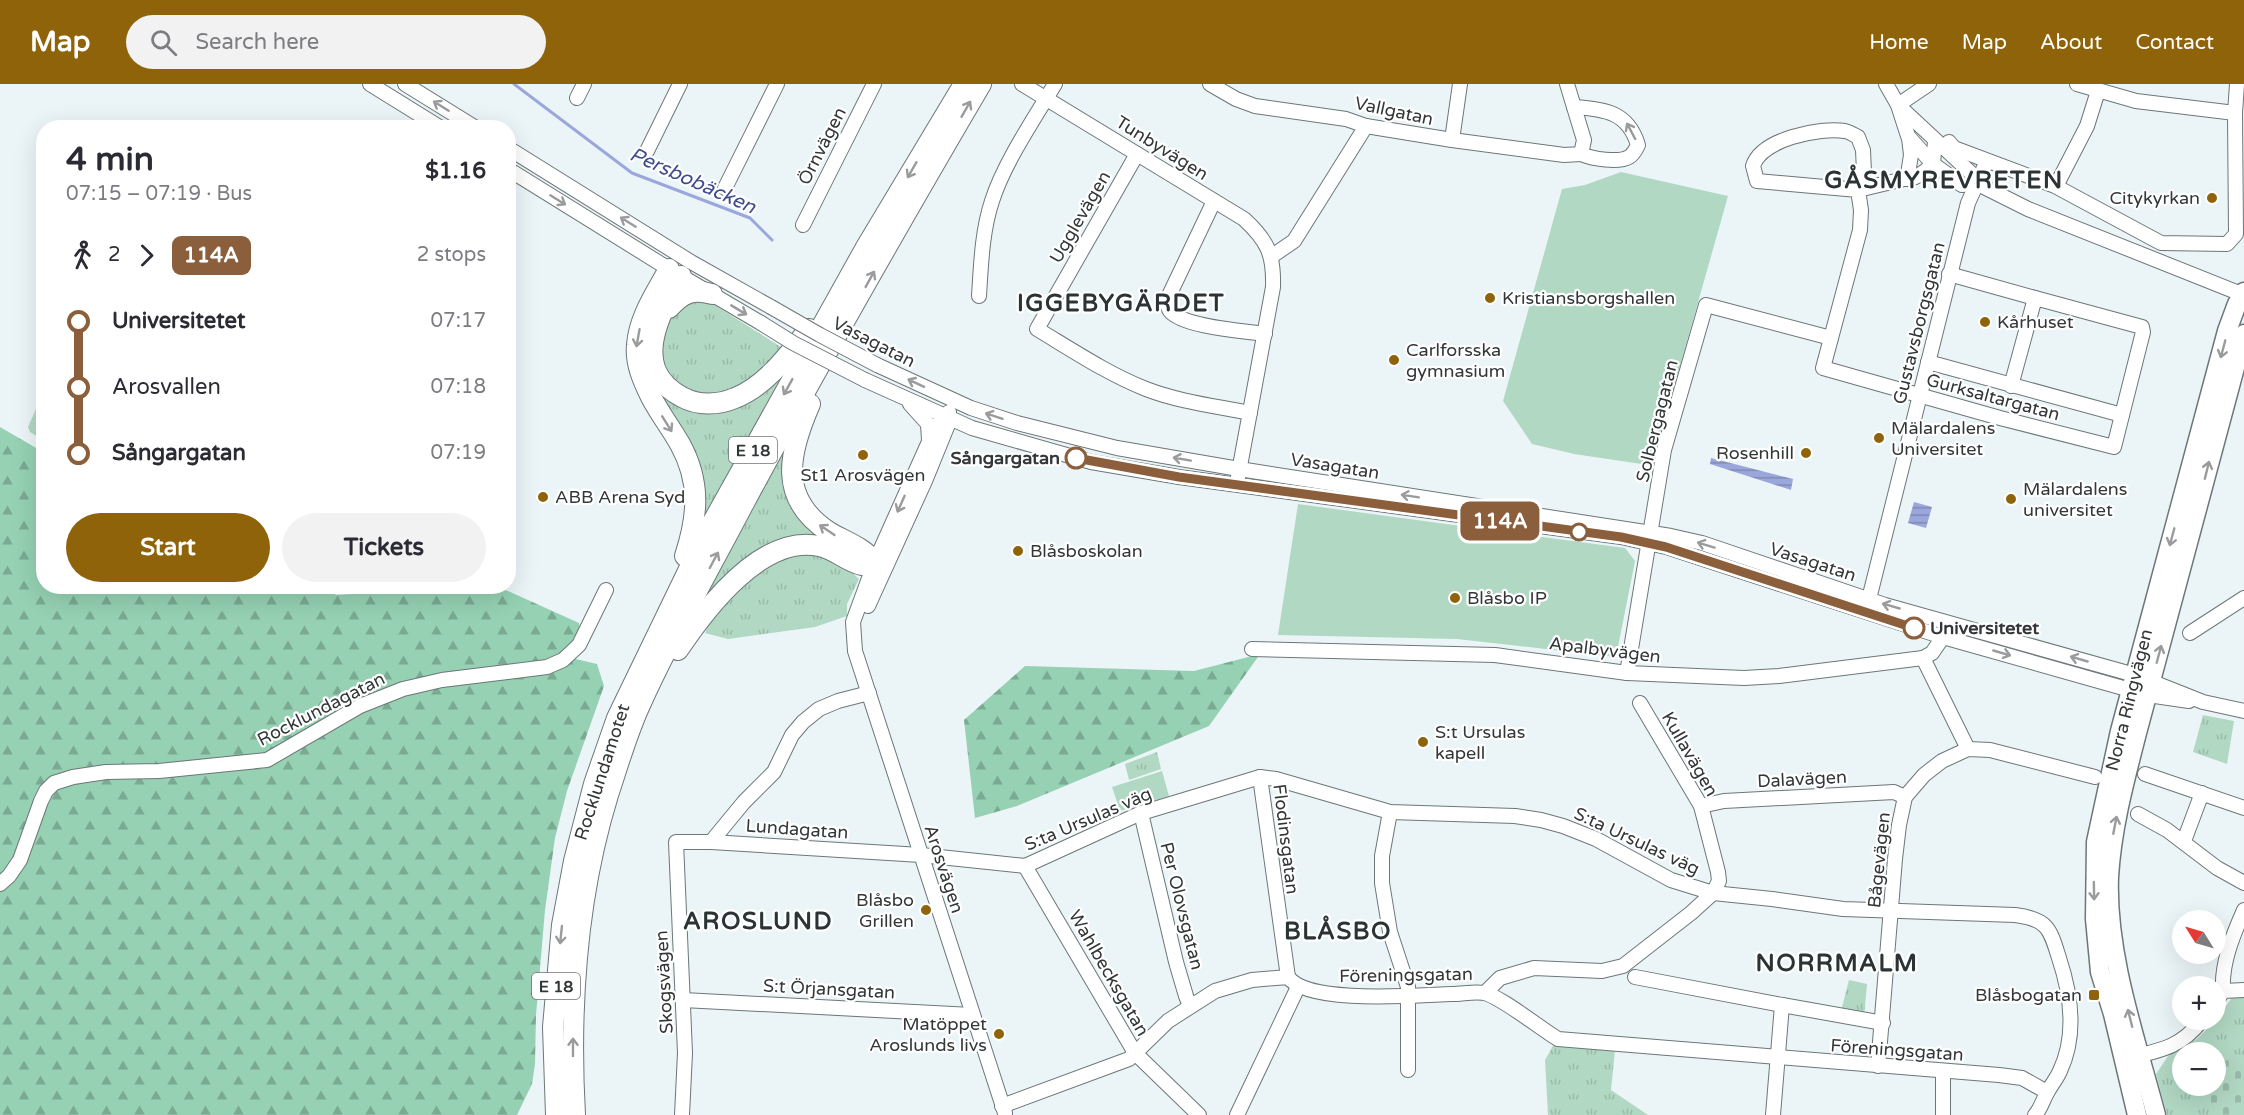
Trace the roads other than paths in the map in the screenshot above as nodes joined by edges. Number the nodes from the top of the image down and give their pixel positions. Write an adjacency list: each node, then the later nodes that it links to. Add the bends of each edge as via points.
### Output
1 (370, 84): 25 (street)
2 (405, 84): 26 (street, one-way to 2)
3 (584, 84): 20 (street)
4 (680, 84): 30 (street)
5 (777, 84): 40 (street)
6 (874, 84): 43 (street, Örnvägen)
7 (964, 84): 51 (highway, E 18, one-way to 51)
8 (981, 84): 53 (highway, E 18, one-way to 8)
9 (1022, 84): 21 (street, Tunbyvägen)
10 (1055, 84): 21 (street)
11 (1210, 84): 27 (street, Vallgatan, via 1245,104 1346,119)
12 (1460, 84): 29 (street)
13 (1567, 84): 23 (street)
14 (1886, 84): 22 (street)
15 (1929, 84): 22 (street)
16 (2077, 84): 18 (street)
17 (2237, 84): 24 (street)
18 (2098, 90): 19 (street); 39 (street, via 2087,126)
19 (2122, 90): 24 (street, via 2136,101)
20 (577, 98)
21 (1047, 99): 33 (street, Tunbyvägen); 49 (street, via 992,200)
22 (1898, 105): 28 (street); 31 (street)
23 (1574, 106): 34 (street, via 1584,140); 34 (street, Vallgatan, one-way to 23, via 1624,159 1638,145 1622,117)
24 (2235, 113): 39 (street, via 2236,234 2227,244 2161,243)
25 (428, 120)
26 (463, 120)
27 (1366, 126): 29 (street, Vallgatan); 44 (street, via 1294,241)
28 (1908, 136): 31 (street); 37 (street, via 1911,155)
29 (1452, 140): 34 (street, Vallgatan)
30 (647, 151)
31 (1937, 152): 35 (street, via 1954,148); 37 (street, via 1911,179); 38 (street, via 1971,173)
32 (516, 154): 45 (street, Vasagatan, one-way to 32)
33 (1137, 154): 42 (street, Tunbyvägen); 62 (street, Ugglevägen, via 1037,329 1146,389)
34 (1578, 155)
35 (1987, 160): 38 (street, Gustavsborgsgatan); 39 (street)
36 (516, 175): 45 (street, Vasagatan, one-way to 45)
37 (1906, 177): 41 (street)
38 (1976, 183): 46 (street, Gustavsborgsgatan); 48 (street, via 2028,209)
39 (2056, 186)
40 (725, 188)
41 (1858, 190): 41 (street, via 1864,172 1863,150 1858,137 1847,132 1802,133 1774,145 1753,166 1757,181); 56 (street, via 1860,230)
42 (1214, 201): 44 (street, Tunbyvägen, via 1260,234); 54 (street, via 1166,302 1177,316 1197,323)
43 (803, 225)
44 (1272, 256): 54 (street)
45 (674, 264): 47 (street, Vasagatan); 52 (highway, E 18); 61 (street, Vasagatan, one-way to 45, bridge, via 828,340 771,307); 75 (highway, E 18, one-way to 75, via 641,322 636,355 645,386 692,473 696,516 679,571)
46 (1949, 274): 50 (street); 57 (street, Gustavsborgsgatan)
47 (712, 294): 52 (highway, via 699,290 686,293); 60 (street, Vasagatan, one-way to 60, bridge, via 793,343)
48 (2244, 294): 82 (main road, Norra Ringvägen, one-way to 82, via 2227,331)
49 (979, 296)
50 (2035, 298): 58 (street); 64 (street, via 2142,327)
51 (838, 299): 52 (highway, E 18, via 758,384 734,399 711,404 676,394 655,370 652,346); 75 (highway, E 18, one-way to 75, via 705,536)
52 (661, 312)
53 (841, 330): 71 (highway, E 18, one-way to 53, via 809,516 799,502 792,480 796,440); 75 (highway, E 18, one-way to 53)
54 (1265, 334): 62 (street)
55 (2244, 334): 82 (main road, Norra Ringvägen, one-way to 55)
56 (1831, 338): 59 (street, Gurksaltargatan, via 1823,368); 70 (street, Solbergagatan, via 1706,305 1664,450)
57 (1928, 362): 58 (street); 59 (street, Gustavsborgsgatan)
58 (2011, 386): 64 (street)
59 (1920, 396): 64 (street, Gurksaltargatan, via 2114,447); 74 (street, Gustavsborgsgatan)
60 (904, 399): 63 (street, Vasagatan); 66 (street, via 928,424)
61 (954, 402): 63 (street, Arosvägen); 68 (street, Vasagatan, one-way to 61, via 1117,448 1017,423)
62 (1250, 413): 68 (street)
63 (947, 416): 65 (street, Vasagatan); 66 (street, Arosvägen, via 936,426); 67 (street, Arosvägen, via 949,422)
64 (2122, 416)
65 (972, 428): 67 (street, via 950,434); 69 (street, Vasagatan, via 1091,462)
66 (929, 442): 71 (street, Arosvägen, one-way to 71)
67 (934, 456): 71 (street, Arosvägen)
68 (1239, 469): 69 (street); 70 (street, Vasagatan, one-way to 68)
69 (1237, 484): 70 (street, Vasagatan)
70 (1650, 538): 74 (street, Vasagatan, via 1702,543); 81 (street, Solbergagatan)
71 (880, 565): 75 (highway, E 18, via 863,565 818,546 801,545 754,565 718,597); 83 (street, Arosvägen, via 853,622 855,651)
72 (606, 590): 102 (street, Rocklundagatan, via 579,645 563,660 547,667 442,680 403,689 360,706 267,760 106,772 61,780 46,791 20,860)
73 (2244, 598): 76 (street)
74 (1867, 606): 77 (street, Vasagatan); 82 (street, Vasagatan, one-way to 74)
75 (681, 609): 78 (highway, E 18); 78 (highway, E 18)
76 (2190, 633)
77 (1943, 637): 80 (street, via 1932,653); 82 (street, Vasagatan, one-way to 82)
78 (665, 638): 128 (highway, E 18, one-way to 78, via 588,881 607,798); 128 (highway, Rocklundamotet / E 18, one-way to 128, via 639,668 617,718 594,784 571,878 554,1001 553,1028)
79 (1252, 649): 81 (street, Apalbyvägen, via 1495,655)
80 (1923, 658): 81 (street, Apalbyvägen, via 1767,677); 86 (street)
81 (1627, 673)
82 (2141, 685): 85 (street, Vasagatan); 122 (main road, Norra Ringvägen, via 2109,878 2112,928)
83 (869, 693): 98 (street, via 819,709 803,722 774,772); 100 (street, Arosvägen)
84 (1640, 703): 92 (street, Kullavägen)
85 (2244, 711)
86 (1968, 748): 89 (street); 91 (street, Bågevägen, via 1924,775)
87 (2145, 774): 90 (street)
88 (1260, 777): 94 (street, S:ta Ursulas väg); 95 (street, S:ta Ursulas väg); 109 (street, Flodinsgatan)
89 (2095, 777)
90 (2202, 793): 93 (street); 97 (street)
91 (1905, 797): 92 (street, Dalavägen, via 1894,792 1724,801); 106 (street, Bågevägen)
92 (1701, 806): 104 (street, Kullavägen, via 1718,872 1719,881)
93 (2244, 808)
94 (1390, 812): 104 (street, S:ta Ursulas väg, via 1541,820 1596,839 1671,880); 114 (street, via 1382,856 1382,883 1390,932)
95 (1141, 813): 101 (street, S:ta Ursulas väg); 117 (street, Per Olovsgatan)
96 (2138, 814): 97 (street)
97 (2184, 841): 103 (street)
98 (711, 842): 99 (street, Lundagatan, via 676,842); 100 (street, Lundagatan)
99 (676, 847): 115 (street, Skogsvägen)
100 (921, 855): 101 (street, S:ta Ursulas väg); 118 (street, Arosvägen)
101 (1025, 866): 121 (street, Wahlbecksgatan)
102 (0, 884)
103 (2244, 884)
104 (1713, 893): 106 (street, S:ta Ursulas väg); 112 (street, via 1623,966 1602,971 1534,968 1500,978)
105 (2244, 910): 108 (street)
106 (1892, 912): 119 (street, Bågevägen); 127 (street, S:ta Ursulas väg, via 2015,915 2040,921 2049,929 2070,995 2071,1014 2065,1057)
107 (1635, 976): 116 (street)
108 (2222, 976)
109 (1288, 977): 110 (street); 117 (street, via 1231,986)
110 (1298, 987): 114 (street, Föreningsgatan, via 1321,993); 133 (street)
111 (2244, 990): 113 (street)
112 (1485, 993): 114 (street, Föreningsgatan); 123 (street, Föreningsgatan, via 1558,1039)
113 (2226, 995)
114 (1408, 996): 125 (street)
115 (684, 1000): 118 (street, S:t Örjansgatan); 131 (street, Skogsvägen)
116 (1782, 1005): 119 (street); 123 (street)
117 (1190, 1006): 121 (street)
118 (972, 1015): 129 (street, Arosvägen)
119 (1883, 1023): 124 (street, Bågevägen)
120 (2195, 1030): 122 (street, via 2180,1042)
121 (1135, 1053): 129 (street, via 1129,1059); 132 (street, Wahlbecksgatan)
122 (2131, 1057): 137 (main road, Norra Ringvägen); 138 (main road, Norra Ringvägen)
123 (1777, 1058): 124 (street, Föreningsgatan); 134 (street)
124 (1878, 1066): 126 (street, Föreningsgatan)
125 (1408, 1070)
126 (1943, 1071): 127 (street, Föreningsgatan, via 2022,1078); 135 (street)
127 (2047, 1092): 136 (street, S:ta Ursulas väg)
128 (562, 1100): 130 (highway, E 18)
129 (1004, 1111)
130 (575, 1115)
131 (682, 1115)
132 (1199, 1115)
133 (1237, 1115)
134 (1773, 1115)
135 (1943, 1115)
136 (2035, 1115)
137 (2137, 1115)
138 (2156, 1115)

